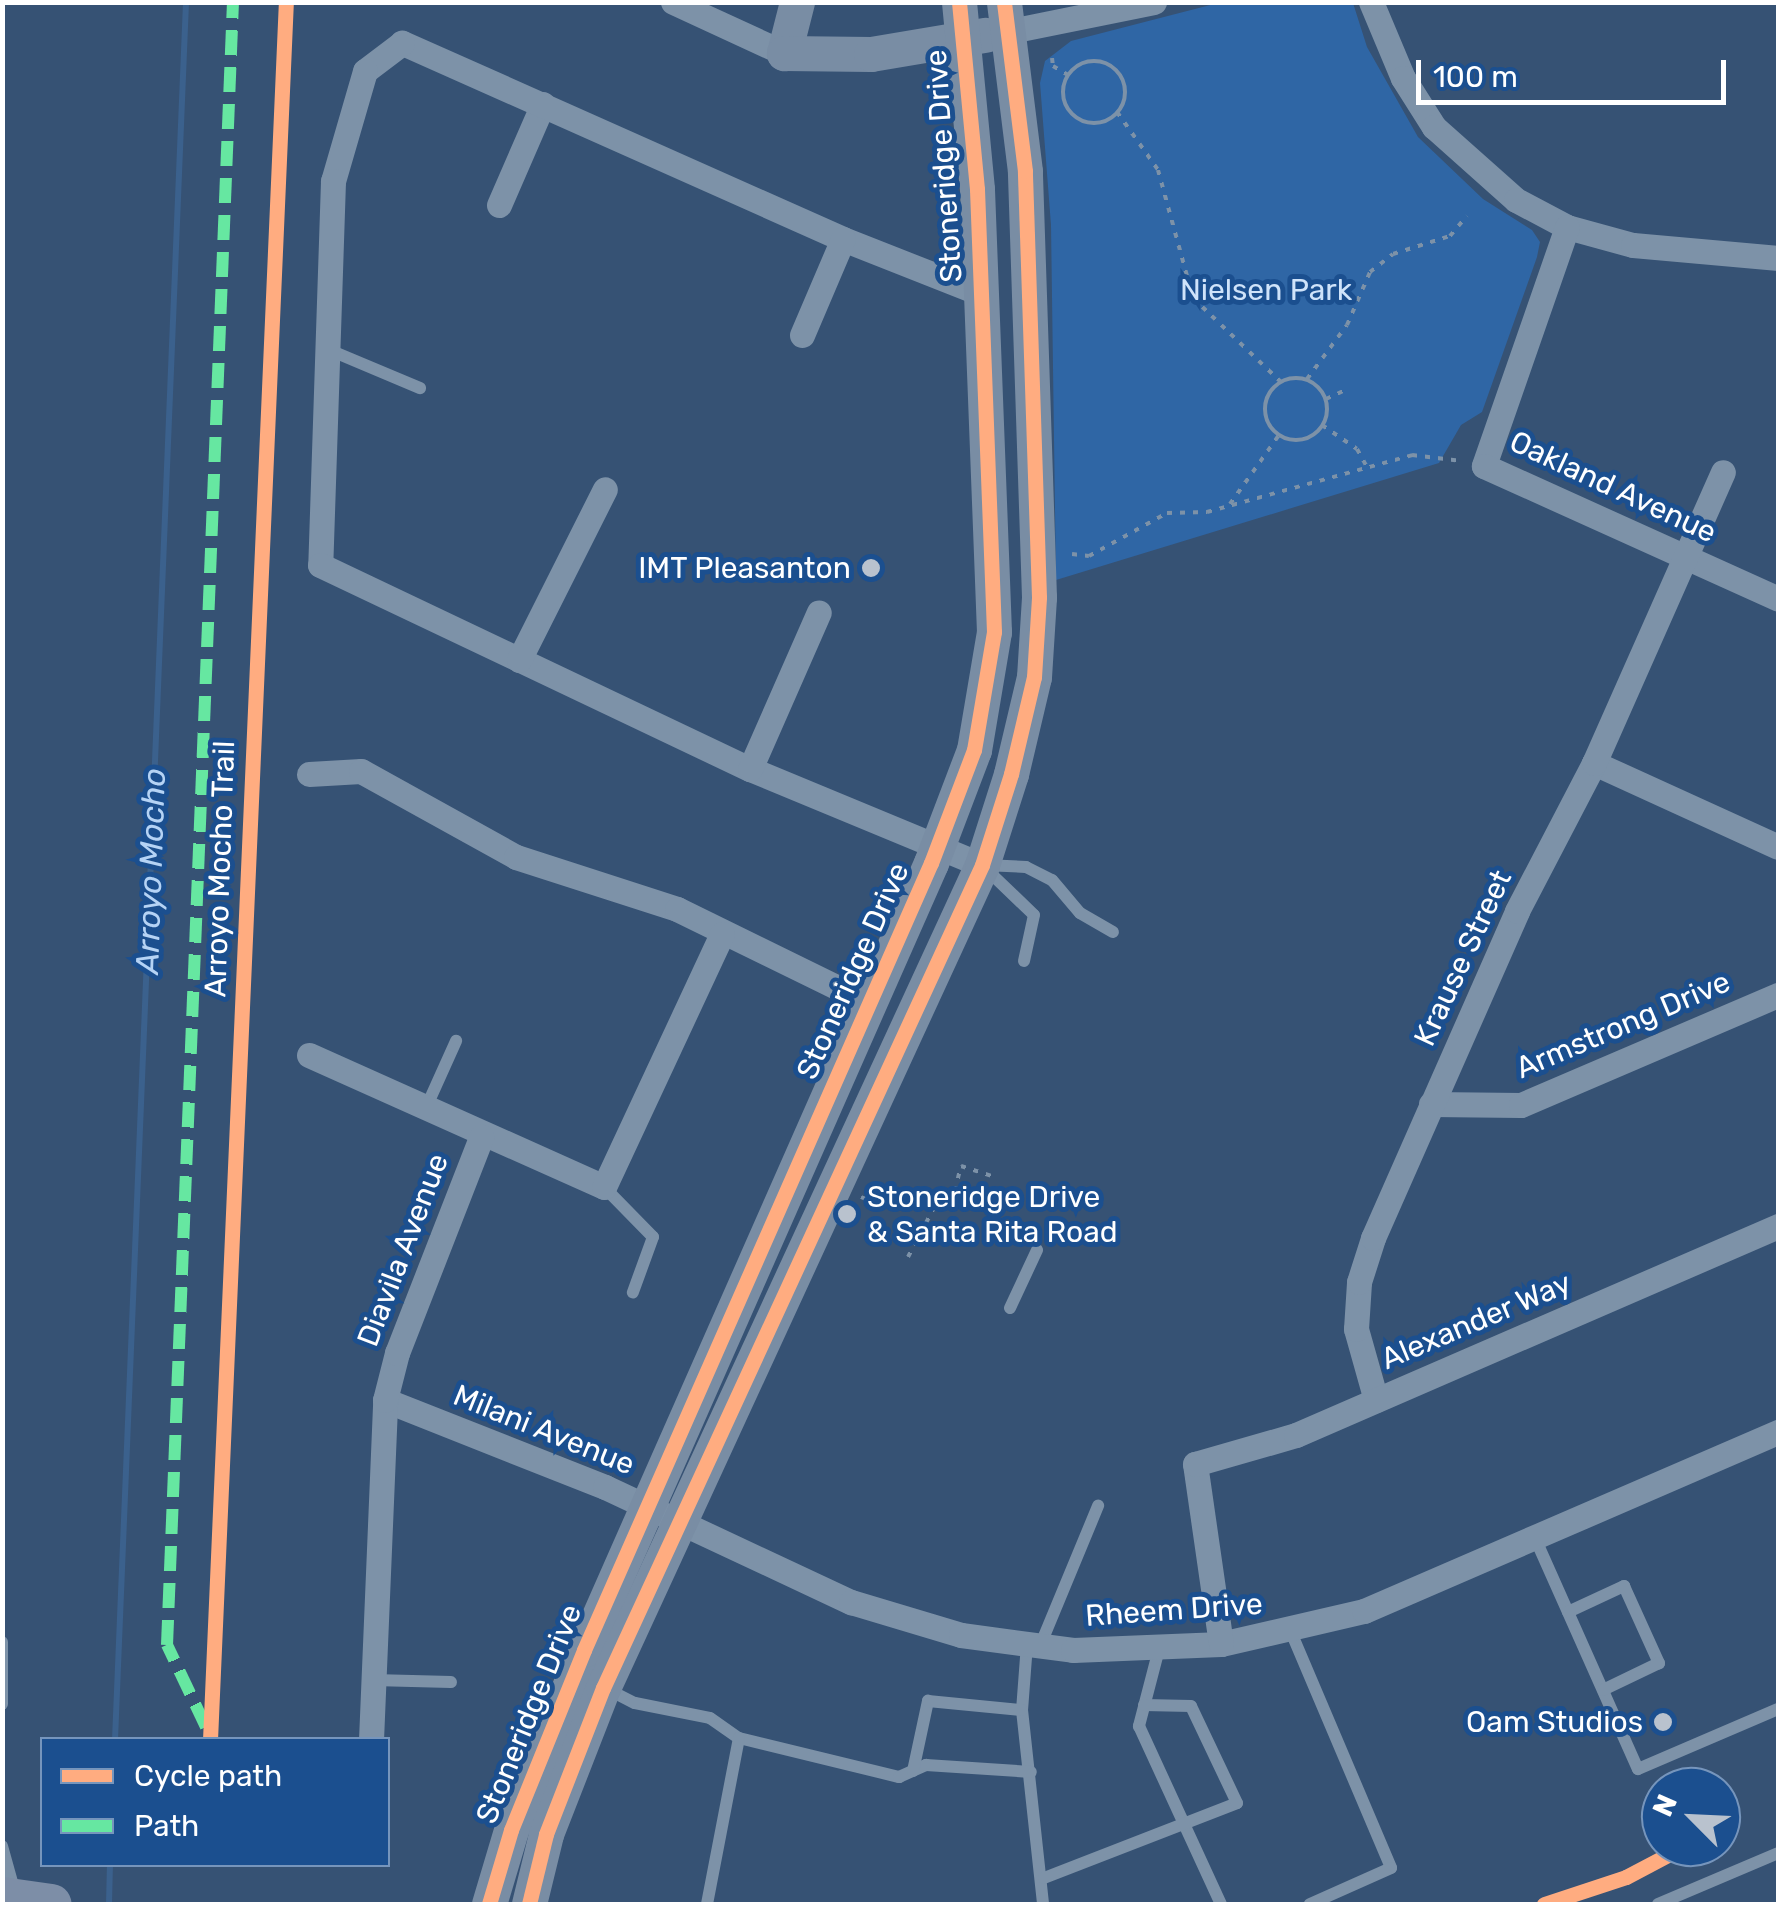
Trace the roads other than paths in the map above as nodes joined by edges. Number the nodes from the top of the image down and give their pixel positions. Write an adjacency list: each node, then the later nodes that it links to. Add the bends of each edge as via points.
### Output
1 (673, 2): 8 (street)
2 (796, 2): 8 (main road)
3 (959, 2): 7 (main road, Stoneridge Drive)
4 (1154, 2): 6 (street)
5 (1371, 2): 11 (street, via 1403,78 1434,127 1516,200)
6 (1007, 17): 7 (main road); 29 (main road, Stoneridge Drive, via 1026,171 1039,597 1034,677)
7 (964, 38): 8 (main road, via 871,54); 14 (main road, Stoneridge Drive)
8 (784, 53)
9 (542, 104): 10 (street); 12 (street); 16 (street, via 402,43 364,71 332,181)
10 (499, 205)
11 (1567, 227): 13 (street, via 1633,245); 20 (street, Oakland Avenue, via 1484,466)
12 (843, 239): 14 (street); 15 (street)
13 (1778, 258)
14 (980, 293): 27 (main road, Stoneridge Drive, via 994,632 974,750)
15 (802, 335)
16 (327, 349): 17 (lane); 23 (street, via 320,565)
17 (420, 388)
18 (1723, 472): 20 (street, Krause Street)
19 (605, 489): 23 (street)
20 (1682, 555): 21 (street, Oakland Avenue); 24 (street, Krause Street)
21 (1778, 599)
22 (820, 612): 25 (street)
23 (519, 660): 25 (street)
24 (1594, 762): 28 (street); 37 (street, Krause Street, via 1517,911)
25 (750, 768): 27 (street)
26 (309, 774): 31 (street, via 360,772 516,858 677,909)
27 (938, 847): 29 (street); 34 (main road, Stoneridge Drive)
28 (1778, 847)
29 (982, 865): 30 (lane, via 1026,867 1052,880 1080,913); 32 (lane, via 1034,915); 50 (main road, Stoneridge Drive)
30 (1114, 932)
31 (722, 934): 34 (street); 40 (street)
32 (1024, 960)
33 (1778, 995): 37 (street, Armstrong Drive, via 1521,1104)
34 (869, 1003): 48 (main road, Stoneridge Drive)
35 (456, 1041): 38 (lane)
36 (308, 1054): 38 (street)
37 (1430, 1104): 46 (street, Krause Street, via 1359,1282 1356,1329)
38 (425, 1110): 39 (street)
39 (481, 1137): 40 (street, Diavila Avenue); 45 (street, Diavila Avenue, via 396,1353)
40 (604, 1186): 43 (lane, via 653,1237)
41 (1778, 1226): 46 (street, Alexander Way)
42 (1037, 1250): 44 (lane)
43 (633, 1292)
44 (1010, 1308)
45 (385, 1400): 48 (street, Milani Avenue); 58 (street, Diavila Avenue)
46 (1376, 1400): 55 (street, Alexander Way, via 1296,1435 1196,1464)
47 (1778, 1432): 51 (street, Rheem Drive)
48 (645, 1506): 50 (street, Milani Avenue); 75 (main road, Stoneridge Drive, via 510,1830)
49 (1098, 1506): 56 (lane)
50 (679, 1521): 56 (street, Rheem Drive, via 850,1602 961,1635); 60 (main road, Stoneridge Drive)
51 (1535, 1538): 52 (lane); 53 (street, Rheem Drive, via 1364,1612)
52 (1568, 1612): 61 (lane); 61 (lane, via 1624,1586 1659,1664)
53 (1291, 1632): 55 (street, Rheem Drive); 80 (lane, via 1391,1868)
54 (2, 1642): 62 (lane)
55 (1221, 1644): 57 (street, Rheem Drive)
56 (1034, 1645): 57 (street, Rheem Drive); 64 (lane)
57 (1159, 1649): 63 (lane)
58 (373, 1680): 59 (lane); 66 (street, Diavila Avenue)
59 (450, 1682)
60 (603, 1688): 67 (lane, via 634,1703 710,1718); 76 (main road, Stoneridge Drive, via 546,1834)
61 (1603, 1690): 65 (lane, via 1638,1768)
62 (2, 1704)
63 (1144, 1706): 70 (lane, via 1138,1726); 70 (lane, via 1191,1706 1237,1803)
64 (1022, 1710): 68 (lane, via 923,1704); 69 (lane)
65 (1778, 1710)
66 (370, 1737)
67 (739, 1738): 68 (lane, via 899,1777); 77 (lane)
68 (913, 1771): 69 (lane, via 926,1765)
69 (1031, 1772): 73 (lane)
70 (1182, 1824): 73 (lane); 79 (lane)
71 (2, 1846): 74 (lane)
72 (1778, 1853): 81 (lane)
73 (1044, 1878): 78 (lane)
74 (29, 1901)
75 (489, 1904)
76 (529, 1904)
77 (708, 1904)
78 (1043, 1904)
79 (1221, 1904)
80 (1310, 1904)
81 (1658, 1904)

